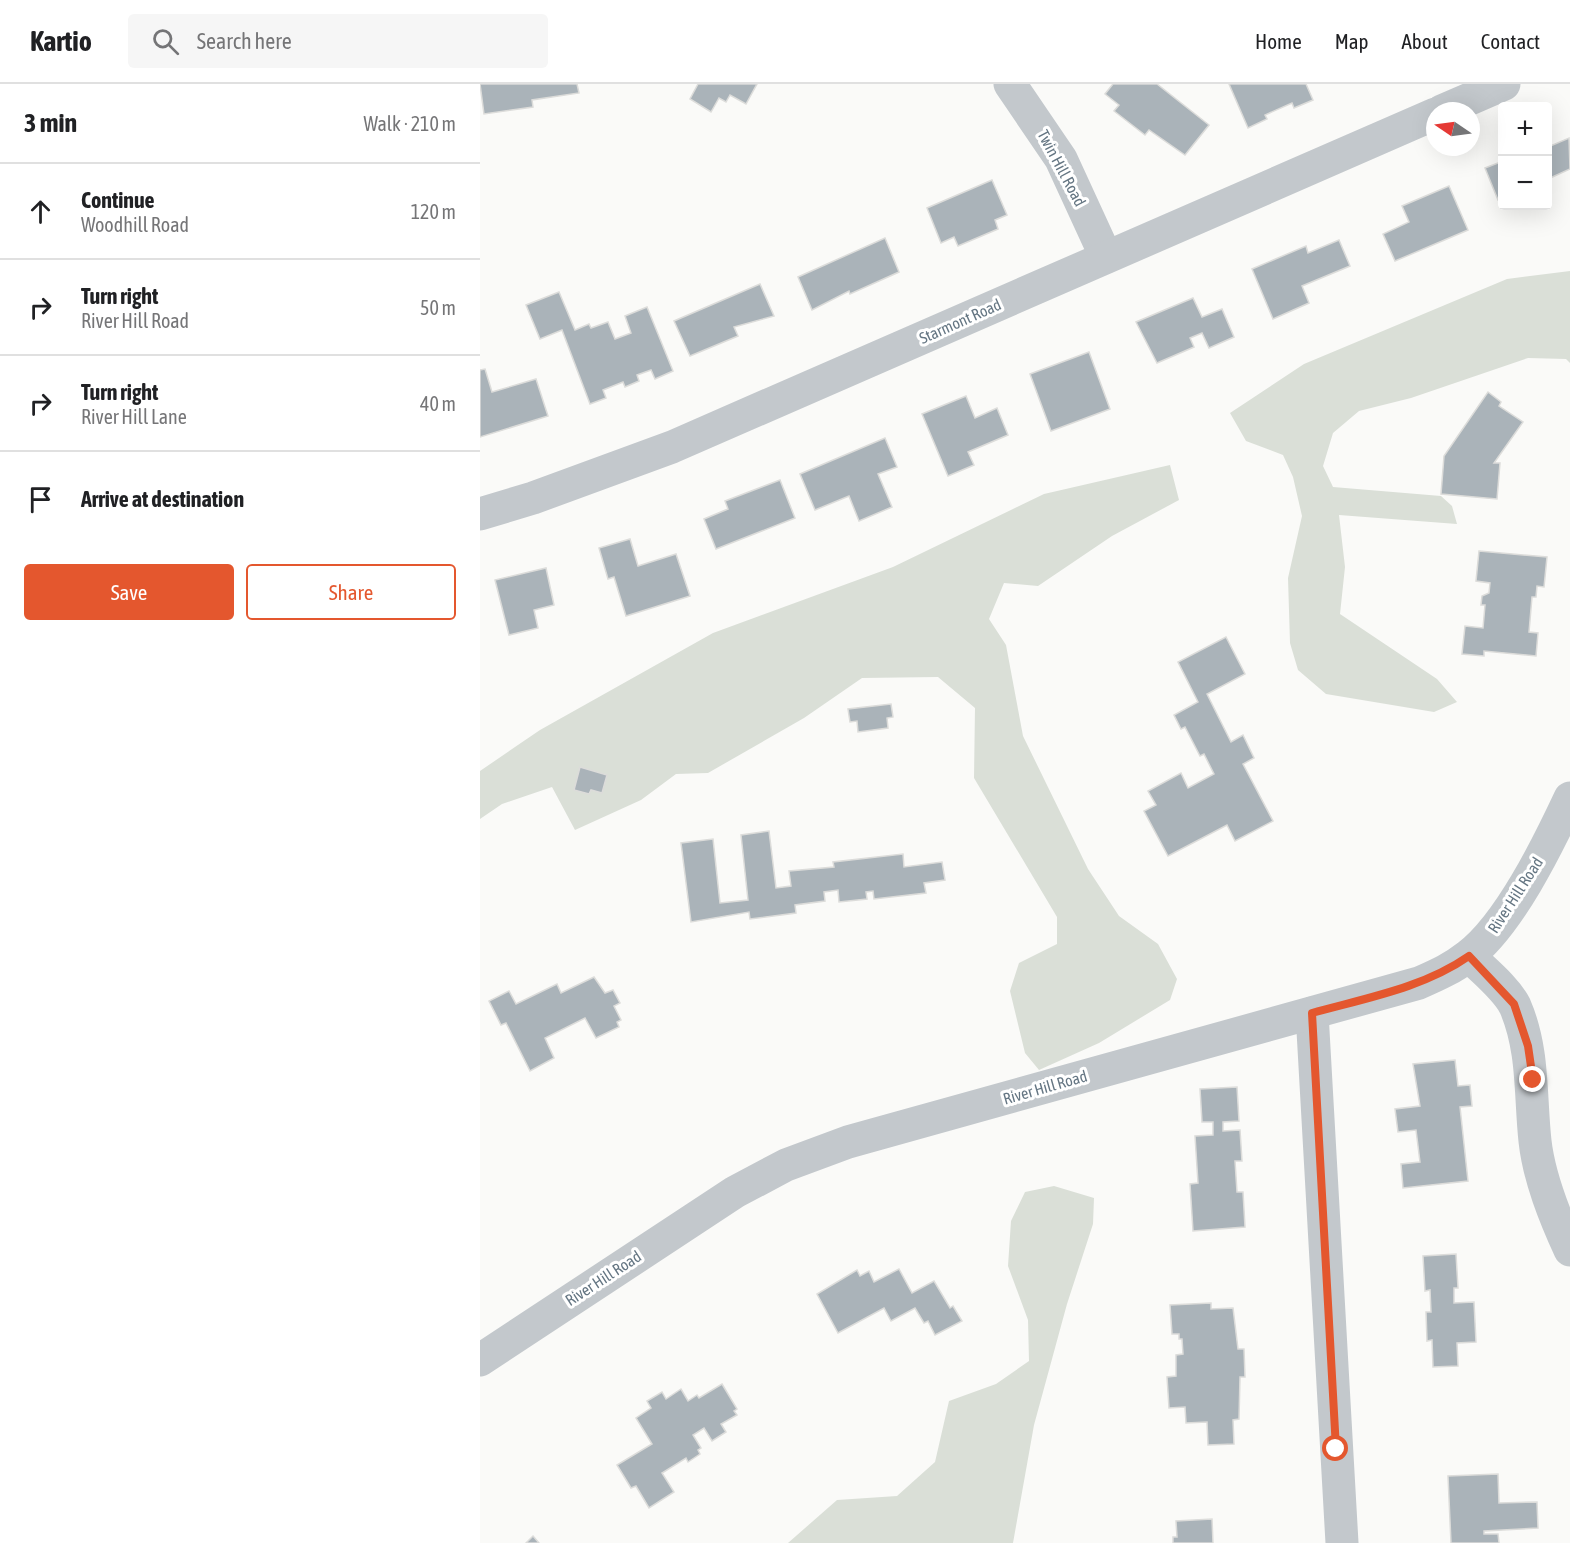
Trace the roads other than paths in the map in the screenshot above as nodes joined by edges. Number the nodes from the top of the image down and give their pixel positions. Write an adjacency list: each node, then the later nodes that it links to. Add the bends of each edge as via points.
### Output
1 (1010, 84): 5 (street, Twin Hill Road, via 1061,159)
2 (1504, 84): 3 (street)
3 (1463, 102)
4 (1426, 118): 5 (street, Starmont Road)
5 (1106, 257): 6 (street, Starmont Road, via 672,447)
6 (480, 514)
7 (1570, 798): 8 (street, River Hill Road, via 1506,913)
8 (1469, 956): 9 (street, River Hill Road, via 1419,983); 10 (street, via 1514,1004 1528,1046 1535,1144)
9 (1312, 1013): 11 (street, River Hill Road, via 848,1142 786,1165 735,1191); 12 (street)
10 (1570, 1250)
11 (480, 1360)
12 (1342, 1543)

